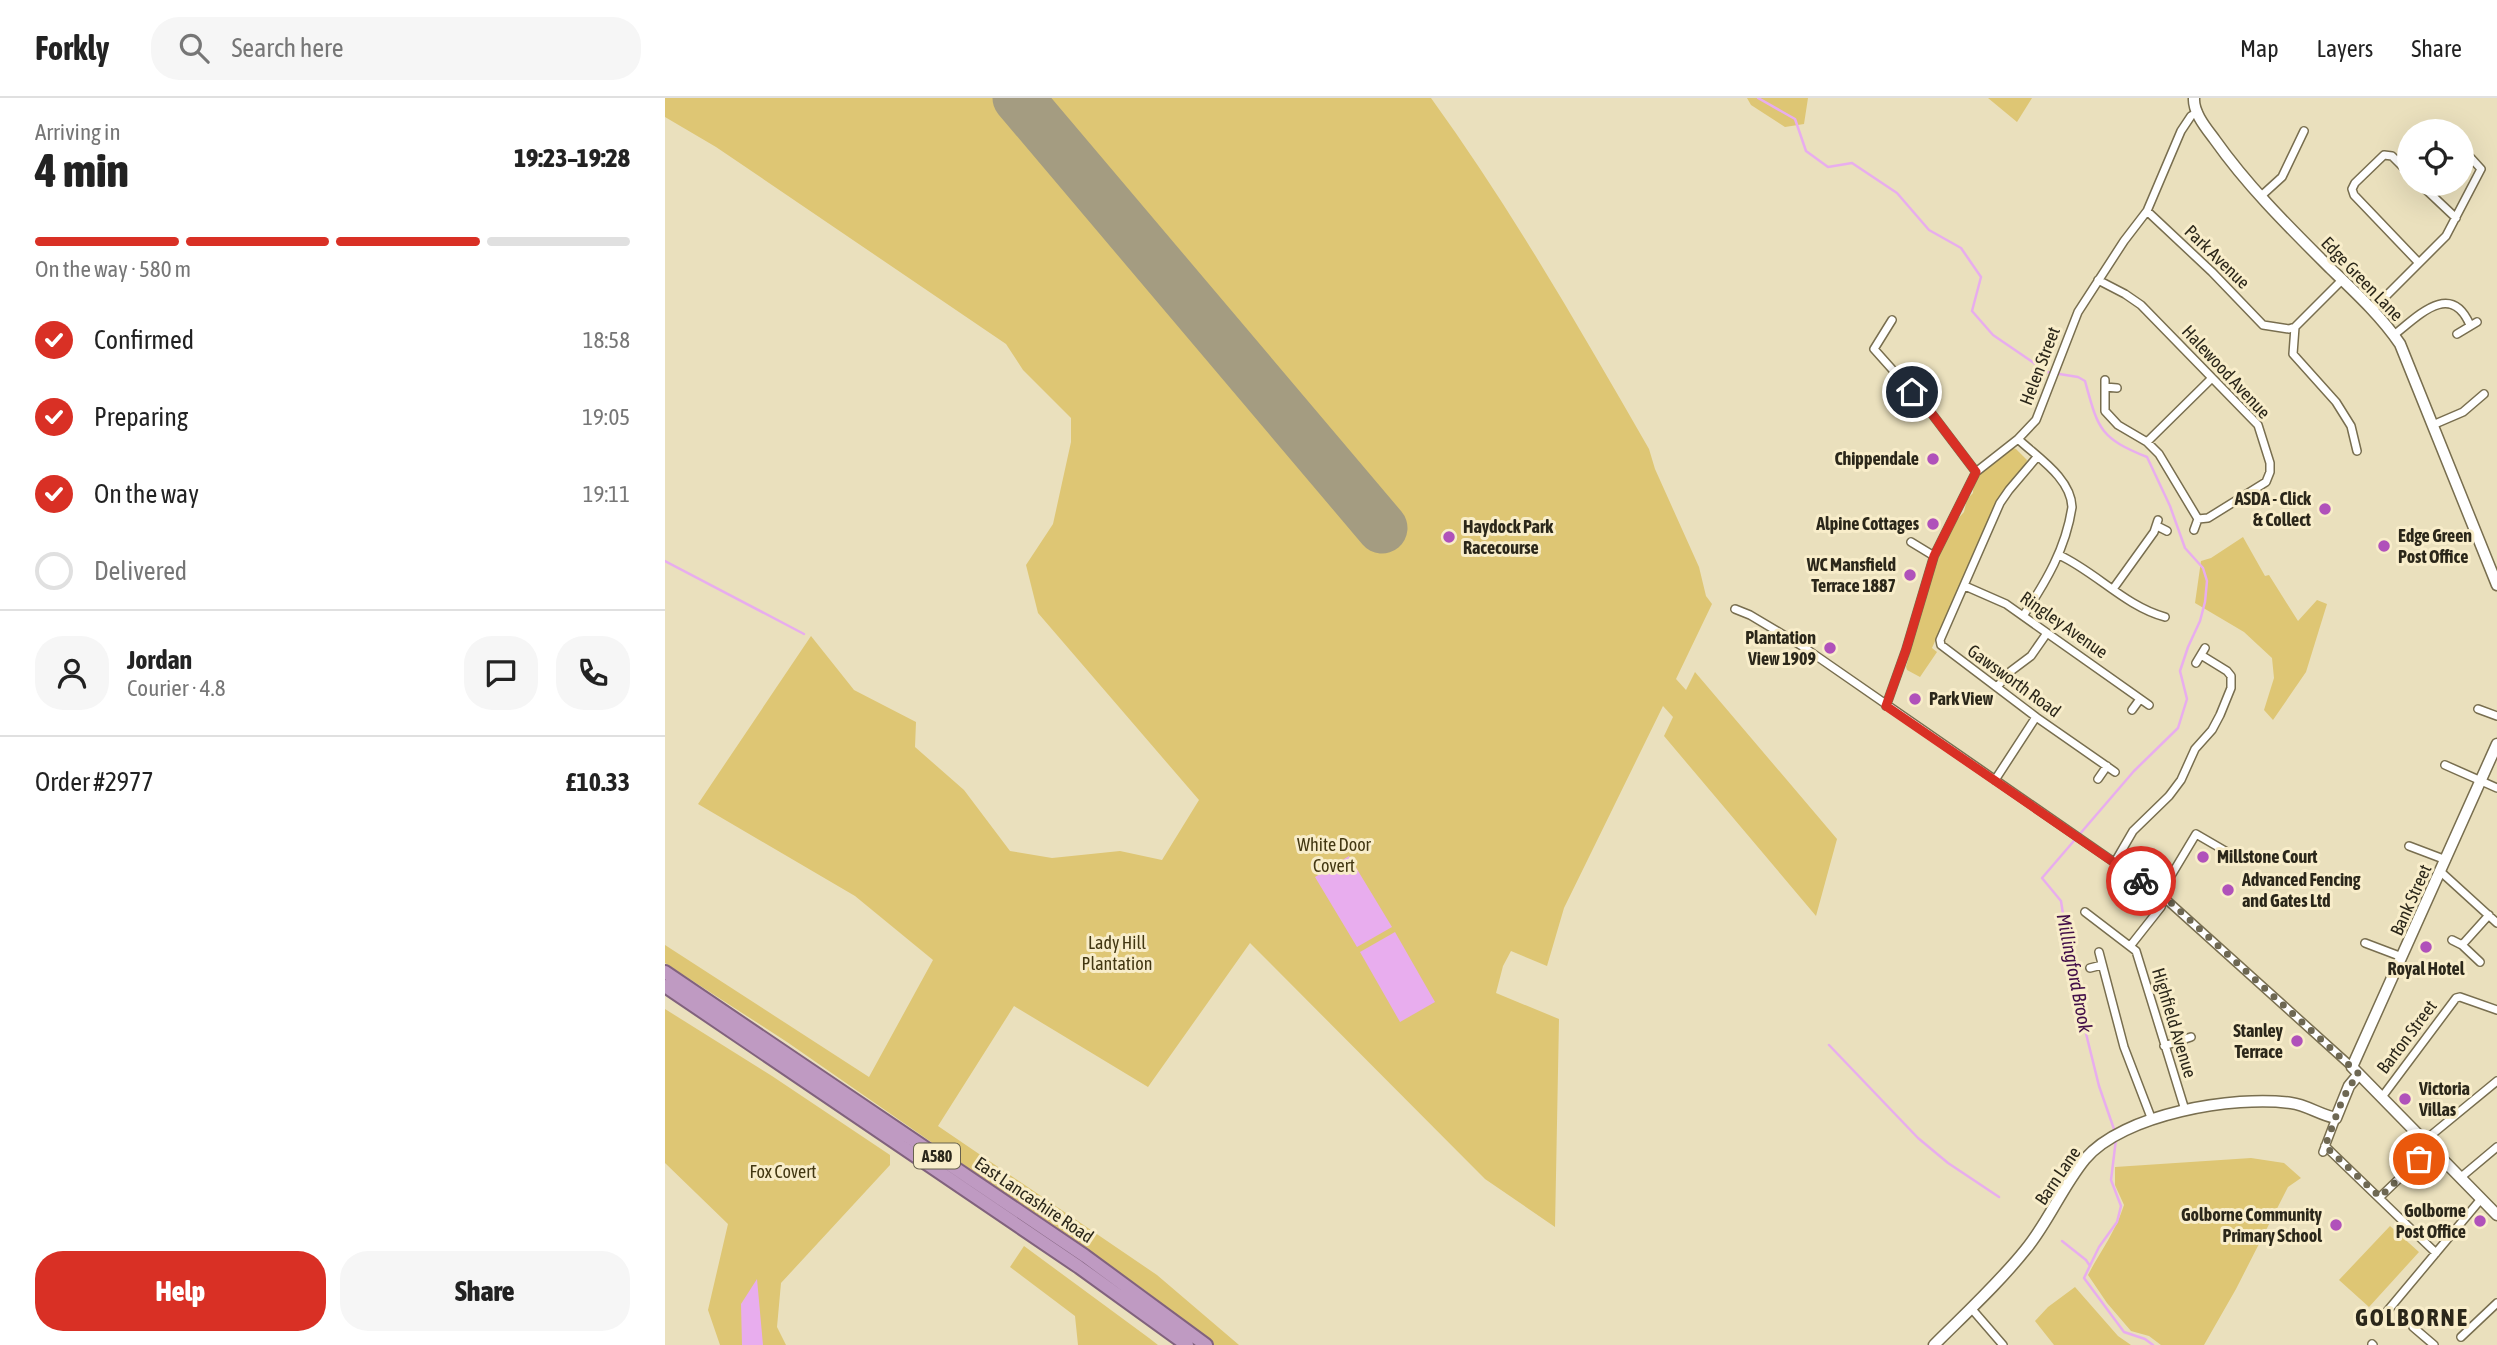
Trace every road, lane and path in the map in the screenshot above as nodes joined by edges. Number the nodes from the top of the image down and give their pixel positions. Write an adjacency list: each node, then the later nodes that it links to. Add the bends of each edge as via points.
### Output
1 (2194, 98): 2 (street, Edge Green Lane)
2 (2198, 112): 9 (street, Edge Green Lane); 10 (street, Helen Street, via 2181,131)
3 (2291, 134): 9 (street, via 2302,135 2283,177)
4 (2397, 161): 12 (street, via 2386,155 2352,189)
5 (2474, 161): 6 (street, via 2481,169)
6 (2474, 183)
7 (2433, 196): 11 (street)
8 (2467, 196): 11 (street)
9 (2260, 197): 14 (street, Edge Green Lane)
10 (2147, 211): 13 (street, Helen Street); 17 (street, Park Avenue, via 2263,325)
11 (2456, 218): 12 (street, via 2446,236)
12 (2419, 263): 15 (street)
13 (2098, 279): 20 (street, Halewood Avenue, via 2134,299); 24 (street, Helen Street, via 2078,312 2036,420)
14 (2342, 280): 15 (street, Edge Green Lane); 17 (street)
15 (2372, 310): 19 (street, Edge Green Lane)
16 (1892, 320): 28 (street, via 1874,349)
17 (2295, 327): 26 (street, via 2294,358 2336,402 2351,426)
18 (2457, 334): 19 (street, via 2473,324 2457,304 2446,302)
19 (2394, 335): 23 (street, Edge Green Lane)
20 (2212, 377): 25 (street); 29 (street, Halewood Avenue, via 2258,425 2270,472 2263,485 2208,518)
21 (2117, 388): 25 (street, via 2105,384 2105,411)
22 (2484, 394): 23 (street, via 2463,412)
23 (2434, 425): 35 (street, Edge Green Lane)
24 (2018, 439): 27 (street); 28 (street, Helen Street)
25 (2147, 442): 29 (street, via 2166,464)
26 (2357, 451)
27 (2037, 457): 33 (street, via 2072,498); 36 (street, Gawsworth Road, via 2000,503)
28 (1976, 472): 34 (street, Helen Street)
29 (2197, 519): 30 (street)
30 (2194, 530)
31 (2167, 531): 37 (street, via 2157,523)
32 (1911, 542): 34 (street)
33 (2059, 555): 37 (street); 39 (street)
34 (1934, 556): 46 (street, Helen Street)
35 (2497, 585)
36 (1965, 586): 39 (street, Ringley Avenue); 43 (street, Gawsworth Road, via 1941,645)
37 (2113, 589): 40 (street, via 2145,612)
38 (1735, 609): 46 (street, via 1802,646)
39 (2023, 616): 41 (street, Ringley Avenue)
40 (2165, 617)
41 (2047, 632): 43 (street, via 2031,656); 44 (street, Ringley Avenue)
42 (2196, 663): 63 (street, via 2203,652 2231,676 2231,688 2212,730 2195,749 2176,788 2140,824)
43 (1997, 687): 50 (street, Gawsworth Road)
44 (2140, 699): 45 (street, Ringley Avenue); 48 (street)
45 (2149, 705)
46 (1886, 706): 58 (street)
47 (2478, 709): 49 (street)
48 (2132, 710)
49 (2497, 716)
50 (2036, 717): 54 (street, Gawsworth Road); 58 (street)
51 (2497, 744): 52 (street, Bank Street)
52 (2493, 762): 57 (street, Bank Street)
53 (2445, 765): 57 (street)
54 (2107, 766): 55 (street, Gawsworth Road); 56 (street)
55 (2115, 772)
56 (2098, 779)
57 (2481, 779): 59 (street); 62 (street, Bank Street)
58 (1995, 780): 63 (street)
59 (2497, 788)
60 (2409, 846): 62 (street)
61 (2227, 852): 65 (street, via 2196,834)
62 (2446, 860): 64 (street, Bank Street)
63 (2115, 862): 65 (street)
64 (2441, 872): 68 (street); 75 (street, Bank Street)
65 (2159, 894): 84 (street)
66 (2161, 906): 73 (street)
67 (2085, 912): 73 (street)
68 (2489, 915): 69 (street); 72 (street)
69 (2497, 923)
70 (2452, 940): 72 (street)
71 (2365, 943): 75 (street)
72 (2462, 944): 76 (street)
73 (2131, 945): 83 (street, Highfield Avenue)
74 (2099, 952): 77 (street)
75 (2402, 957): 84 (street, Bank Street)
76 (2480, 962)
77 (2102, 965): 78 (street); 89 (street, via 2124,1046)
78 (2089, 968)
79 (665, 972): 103 (highway, East Lancashire Road / A580, via 1085,1256)
80 (665, 986): 102 (highway, East Lancashire Road / A580)
81 (2497, 1010): 86 (street, Barton Street, via 2455,998)
82 (2191, 1037): 83 (street)
83 (2164, 1046): 87 (street, Highfield Avenue)
84 (2356, 1071): 86 (street); 88 (street, Bank Street)
85 (2497, 1080): 90 (street)
86 (2382, 1097): 90 (street)
87 (2185, 1110): 88 (street, Barn Lane, via 2280,1102); 89 (street, Barn Lane)
88 (2336, 1118): 93 (street, via 2324,1149)
89 (2152, 1120): 98 (street, Barn Lane, via 2113,1137 2084,1160 2026,1250)
90 (2427, 1144): 92 (street); 93 (street)
91 (2497, 1147): 92 (street)
92 (2460, 1178): 94 (street)
93 (2380, 1197): 96 (street)
94 (2481, 1199): 95 (street); 96 (street)
95 (2497, 1214)
96 (2436, 1253): 99 (street)
97 (2497, 1303): 101 (street)
98 (1971, 1308): 104 (street, Barn Lane); 105 (street)
99 (2384, 1315)
100 (2419, 1320): 106 (street, via 2413,1327)
101 (2461, 1337)
102 (1187, 1345)
103 (1206, 1345)
104 (1934, 1345)
105 (2003, 1345)
106 (2434, 1345)

